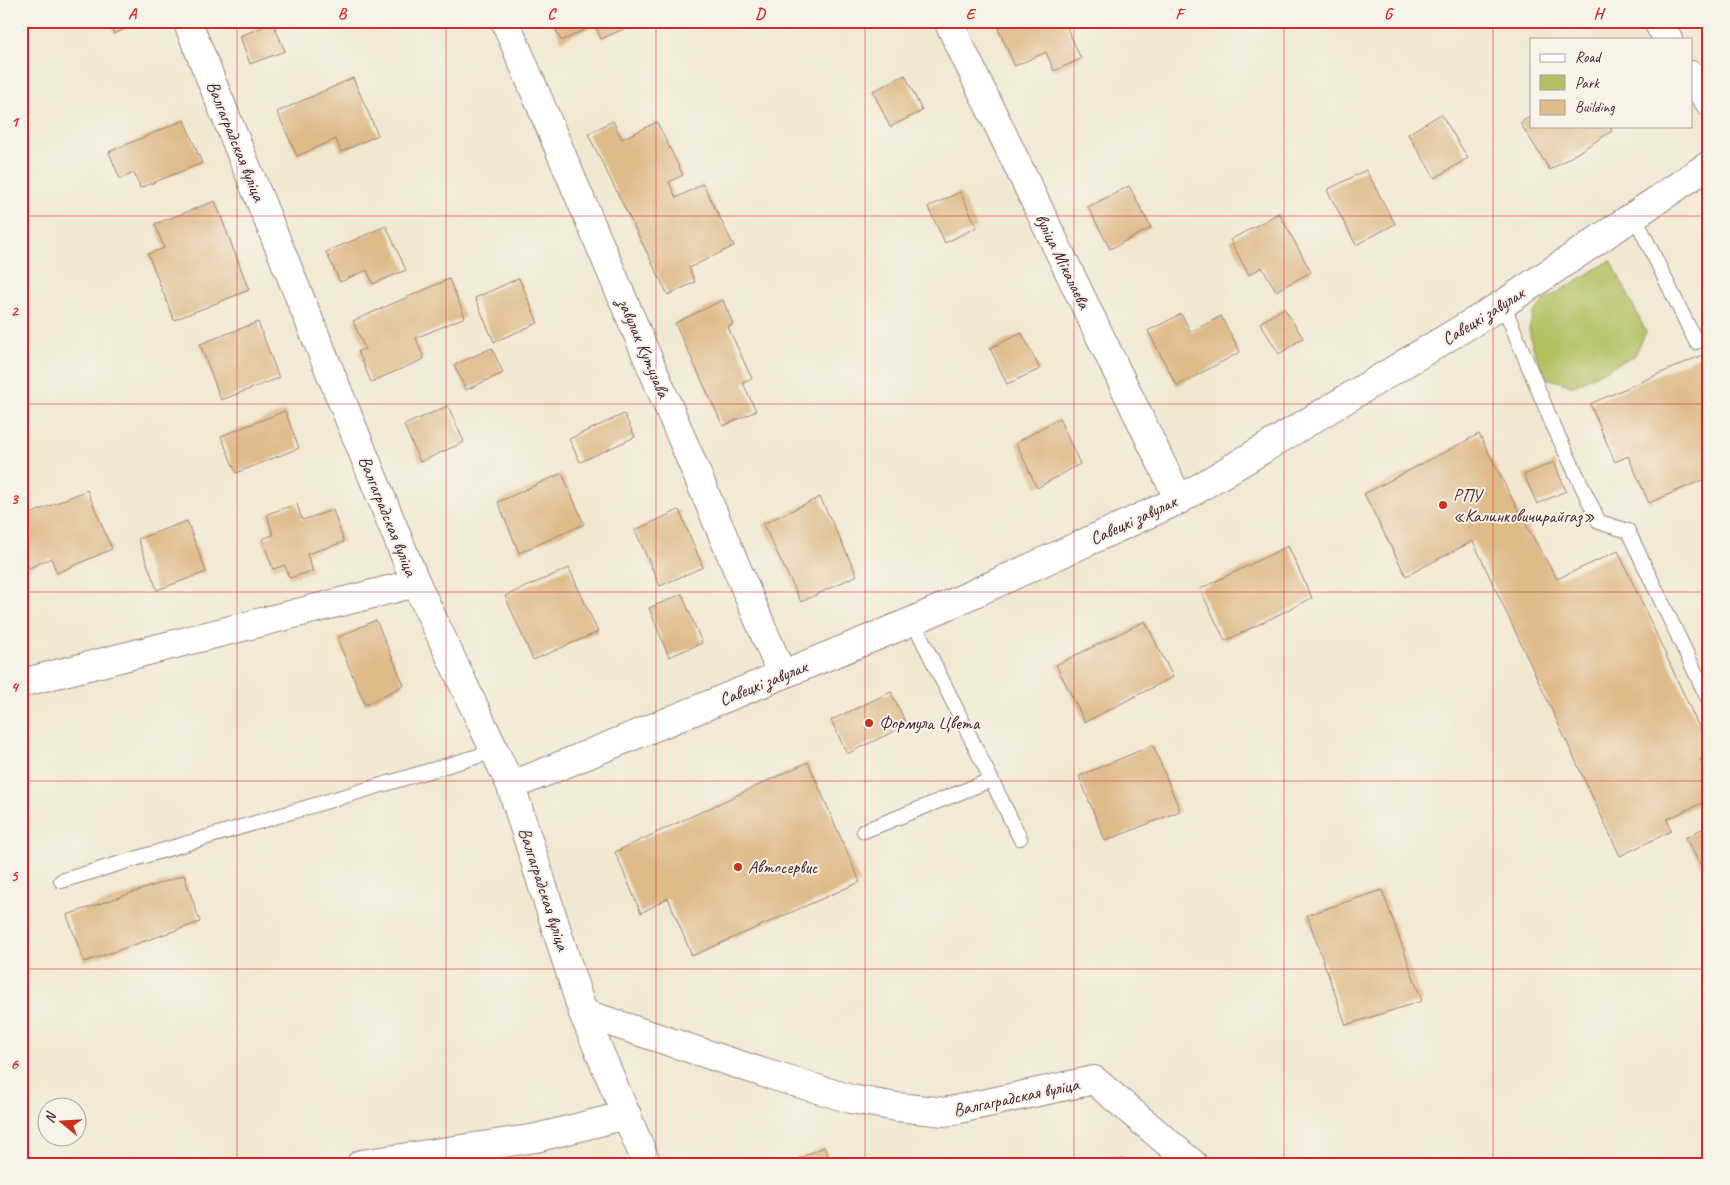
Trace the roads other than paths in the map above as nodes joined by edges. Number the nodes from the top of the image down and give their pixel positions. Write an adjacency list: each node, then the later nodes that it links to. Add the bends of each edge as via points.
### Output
1 (187, 21): 13 (street, Валгаградская вуліца)
2 (505, 21): 15 (street, завулак Кутузава)
3 (948, 21): 12 (street, вуліца Мікалаева)
4 (1657, 21): 5 (street)
5 (1667, 38)
6 (1692, 76): 7 (street)
7 (1709, 102)
8 (1709, 166): 9 (street, Савецкі завулак)
9 (1634, 215): 10 (street, Савецкі завулак); 11 (lane, via 1696,342)
10 (1504, 304): 12 (street, Савецкі завулак); 17 (lane, via 1552,423 1599,522 1628,530)
11 (1709, 335)
12 (1179, 500): 14 (street, Савецкі завулак)
13 (416, 583): 16 (street); 18 (street, Валгаградская вуліца)
14 (913, 621): 15 (street, Савецкі завулак); 19 (lane)
15 (782, 675): 20 (street, Савецкі завулак)
16 (21, 683)
17 (1709, 701)
18 (495, 751): 20 (street, Валгаградская вуліца); 23 (lane)
19 (991, 780): 21 (lane); 22 (lane)
20 (511, 786): 24 (street, Валгаградская вуліца)
21 (864, 831)
22 (1020, 838)
23 (61, 881)
24 (584, 1013): 25 (street, Валгаградская вуліца); 28 (street, Валгаградская вуліца, via 764,1073 897,1107 945,1112 1094,1080)
25 (628, 1115): 26 (street, via 536,1138); 27 (street, Валгаградская вуліца)
26 (361, 1164)
27 (647, 1164)
28 (1192, 1164)

